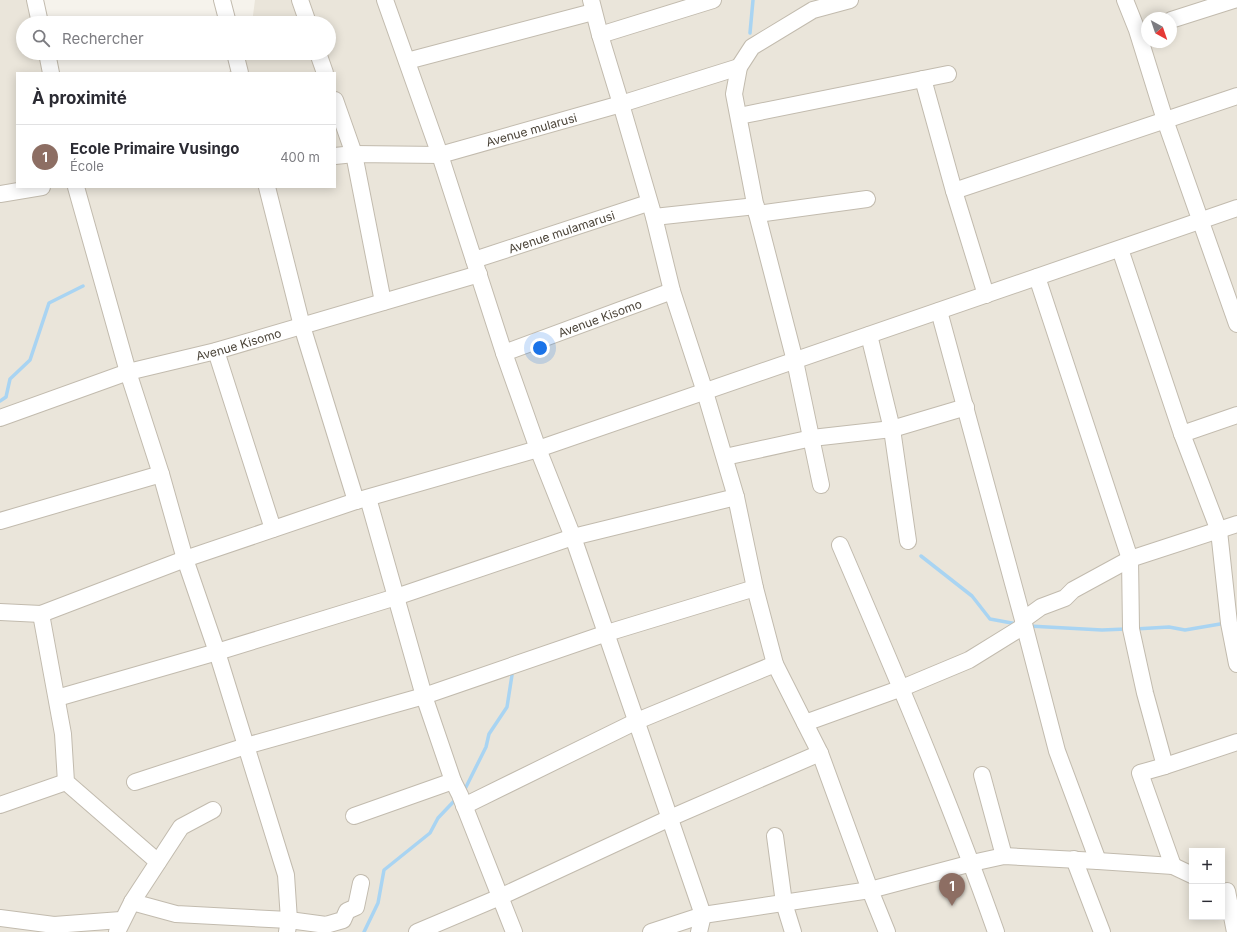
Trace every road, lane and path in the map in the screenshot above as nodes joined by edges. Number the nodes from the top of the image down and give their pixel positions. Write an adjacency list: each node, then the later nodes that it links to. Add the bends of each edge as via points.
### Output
1 (35, 0): 10 (street)
2 (222, 0): 11 (street)
3 (300, 0): 12 (street)
4 (385, 0): 20 (street)
5 (713, 0): 15 (street)
6 (850, 0): 21 (street, via 813,10 752,47)
7 (1125, 0): 14 (street)
8 (1225, 1): 13 (street)
9 (592, 6): 15 (street); 20 (street)
10 (38, 16)
11 (226, 16)
12 (306, 16)
13 (1177, 18)
14 (1141, 27)
15 (600, 35): 29 (street)
16 (1147, 48): 31 (street)
17 (48, 60): 22 (street)
18 (237, 60): 23 (street)
19 (320, 60): 24 (street)
20 (407, 61): 33 (street)
21 (739, 67): 29 (street, Avenue mularusi); 30 (street, via 734,94)
22 (51, 72)
23 (240, 72)
24 (325, 72)
25 (948, 74): 26 (street)
26 (923, 80): 30 (street); 38 (street)
27 (1237, 96): 31 (street)
28 (336, 103): 32 (street)
29 (621, 104): 33 (street, Avenue mularusi); 42 (street)
30 (738, 116): 43 (street)
31 (1165, 120): 38 (street); 44 (street)
32 (354, 154): 33 (street, Avenue mularusi); 34 (street, Avenue mularusi); 50 (street)
33 (440, 155): 46 (street)
34 (336, 156)
35 (36, 188): 39 (street)
36 (76, 188): 58 (street)
37 (267, 188): 53 (street)
38 (954, 191): 49 (street)
39 (0, 194)
40 (867, 199): 43 (street, Avenue mulamarusi)
41 (1237, 208): 44 (street)
42 (651, 210): 43 (street, Avenue mulamarusi); 46 (street, Avenue mulamarusi); 48 (street)
43 (757, 210): 57 (street)
44 (1201, 221): 45 (street); 52 (street)
45 (1120, 249): 47 (street); 64 (street)
46 (477, 267): 50 (street, Avenue Kisomo); 56 (street)
47 (1037, 277): 49 (street); 80 (street)
48 (672, 291): 56 (street, Avenue Kisomo); 59 (street)
49 (986, 295): 51 (street)
50 (382, 302): 53 (street, Avenue Kisomo)
51 (939, 311): 54 (street); 60 (street)
52 (1235, 314)
53 (302, 326): 55 (street, Avenue Kisomo); 71 (street)
54 (869, 335): 57 (street); 63 (street)
55 (216, 351): 58 (street, Avenue Kisomo); 74 (street)
56 (504, 353): 66 (street)
57 (796, 361): 59 (street); 65 (street)
58 (128, 372): 62 (street, Avenue Kisomo); 68 (street)
59 (705, 392): 66 (street); 67 (street)
60 (966, 407): 63 (street); 85 (street)
61 (1237, 415): 64 (street)
62 (0, 418)
63 (892, 429): 65 (street); 77 (street)
64 (1182, 434): 75 (street)
65 (812, 438): 67 (street); 69 (street)
66 (538, 449): 71 (street); 76 (street)
67 (725, 457): 70 (street)
68 (161, 474): 72 (street); 79 (street)
69 (821, 485)
70 (736, 498): 76 (street); 81 (street)
71 (362, 499): 74 (street); 82 (street)
72 (0, 521)
73 (1237, 524): 75 (street)
74 (273, 529): 79 (street)
75 (1219, 531): 80 (street); 89 (street, via 1229,623)
76 (573, 537): 82 (street); 86 (street)
77 (908, 542)
78 (840, 545): 90 (street)
79 (186, 559): 84 (street); 87 (street)
80 (1130, 559): 85 (street, via 1074,590 1065,598 1041,607); 98 (street, via 1131,629)
81 (755, 588): 86 (street); 88 (street)
82 (396, 597): 87 (street); 91 (street)
83 (0, 612): 84 (street)
84 (40, 614): 92 (street)
85 (1024, 623): 90 (street, via 969,660); 111 (street, via 1057,752)
86 (607, 633): 91 (street); 93 (street)
87 (217, 652): 92 (street); 96 (street)
88 (775, 664): 93 (street); 94 (street)
89 (1237, 664)
90 (902, 688): 94 (street); 113 (street)
91 (424, 696): 96 (street); 100 (street)
92 (57, 698): 101 (street, via 63,734)
93 (637, 721): 104 (street); 107 (street)
94 (805, 722): 97 (street)
95 (1237, 742): 98 (street)
96 (246, 746): 102 (street); 125 (street, via 286,876)
97 (820, 753): 107 (street); 117 (street)
98 (1165, 766): 114 (street, via 1140,773)
99 (982, 775): 109 (street)
100 (453, 781): 104 (street); 106 (street)
101 (66, 782): 103 (street); 112 (street)
102 (135, 782)
103 (0, 805)
104 (464, 806): 119 (street)
105 (213, 810): 112 (street, via 181,828)
106 (354, 816)
107 (670, 818): 119 (street); 122 (street)
108 (775, 836): 121 (street)
109 (1004, 856): 110 (street); 113 (street)
110 (1074, 860): 111 (street); 133 (street)
111 (1098, 861): 114 (street)
112 (158, 862): 120 (street)
113 (972, 863): 117 (street); 132 (street)
114 (1174, 866): 115 (street)
115 (1189, 874)
116 (361, 883): 125 (street, via 356,907 348,911 343,920 326,926)
117 (870, 890): 121 (street); 131 (street)
118 (1229, 890): 134 (street)
119 (500, 897): 126 (street); 127 (street)
120 (132, 902): 124 (street); 125 (street, via 176,914)
121 (784, 903): 122 (street); 130 (street)
122 (703, 915): 128 (street); 129 (street)
123 (0, 918): 124 (street, via 54,925)
124 (119, 926)
125 (288, 926)
126 (417, 932)
127 (514, 932)
128 (651, 932)
129 (699, 932)
130 (793, 932)
131 (887, 932)
132 (996, 932)
133 (1102, 932)
134 (1235, 932)

